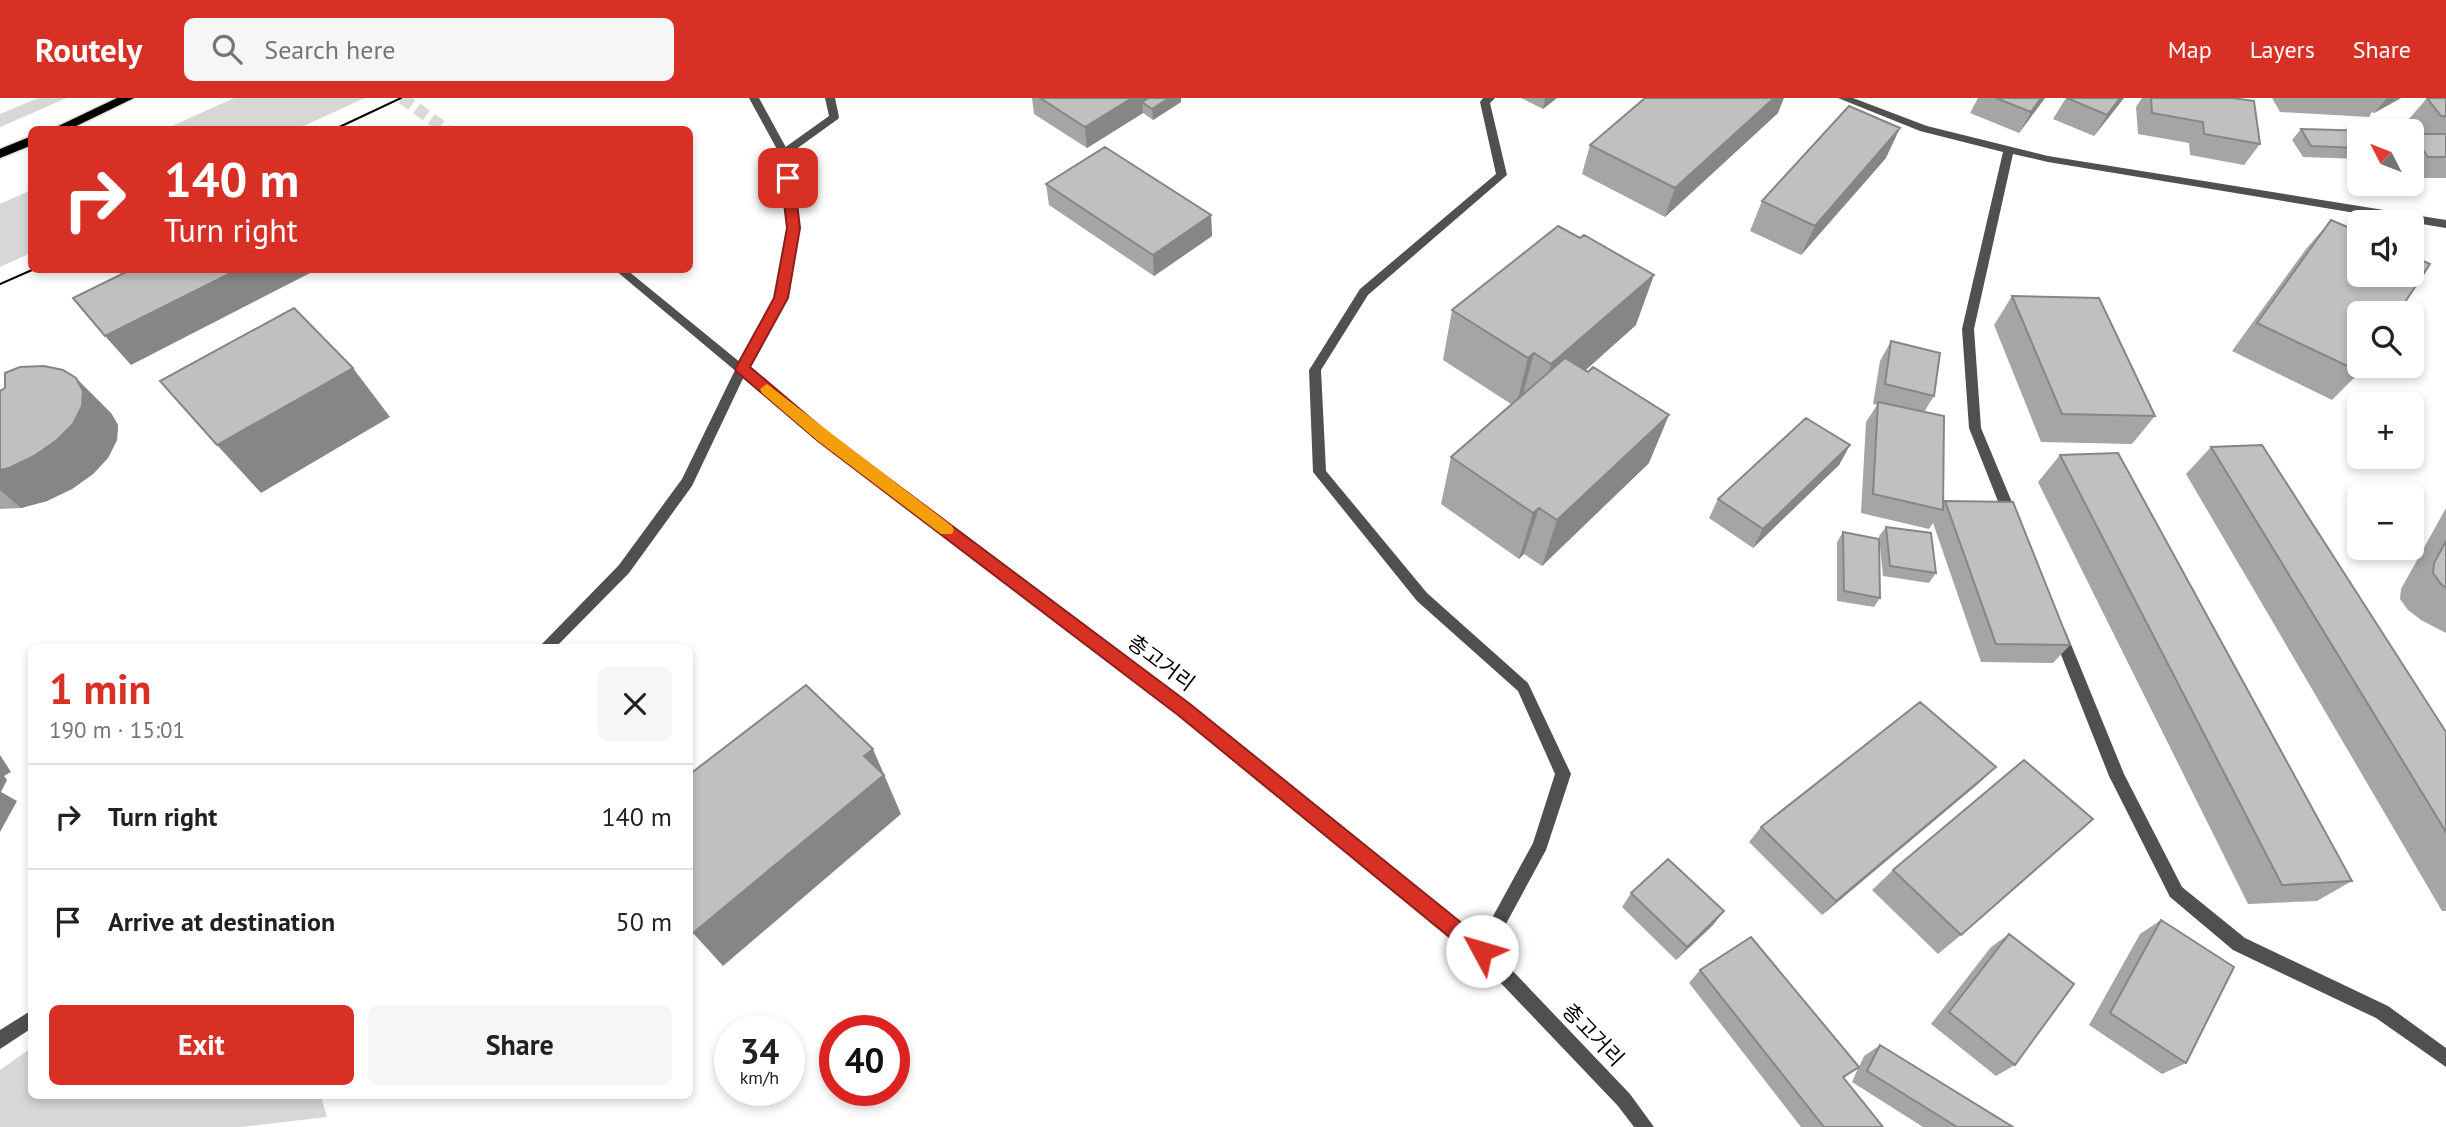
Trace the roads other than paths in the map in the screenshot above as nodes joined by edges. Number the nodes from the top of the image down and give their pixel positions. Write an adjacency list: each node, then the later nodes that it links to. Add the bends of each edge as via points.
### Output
1 (128, 98): 6 (main road)
2 (754, 98): 9 (street)
3 (830, 98): 9 (street, via 834,117)
4 (1490, 98): 17 (street, via 1485,102 1502,175 1364,292 1314,370 1320,472 1422,597 1523,687 1563,774 1540,845)
5 (1843, 98): 8 (street, via 1924,129)
6 (65, 126)
7 (28, 142): 10 (main road)
8 (2009, 149): 11 (street); 14 (street, via 1968,329 1975,428)
9 (784, 153): 13 (street, via 794,228 781,298)
10 (0, 154)
11 (2446, 224)
12 (624, 273): 13 (street, 총고거리)
13 (742, 369): 16 (street, via 687,482 624,569); 17 (street, 총고거리, via 823,437 1184,710)
14 (2017, 531)
15 (2054, 621): 20 (street, via 2118,776 2176,892 2239,944 2382,1012)
16 (549, 644)
17 (1482, 951): 21 (street, 총고거리)
18 (28, 1021): 19 (street)
19 (0, 1040)
20 (2446, 1058)
21 (1645, 1127)

